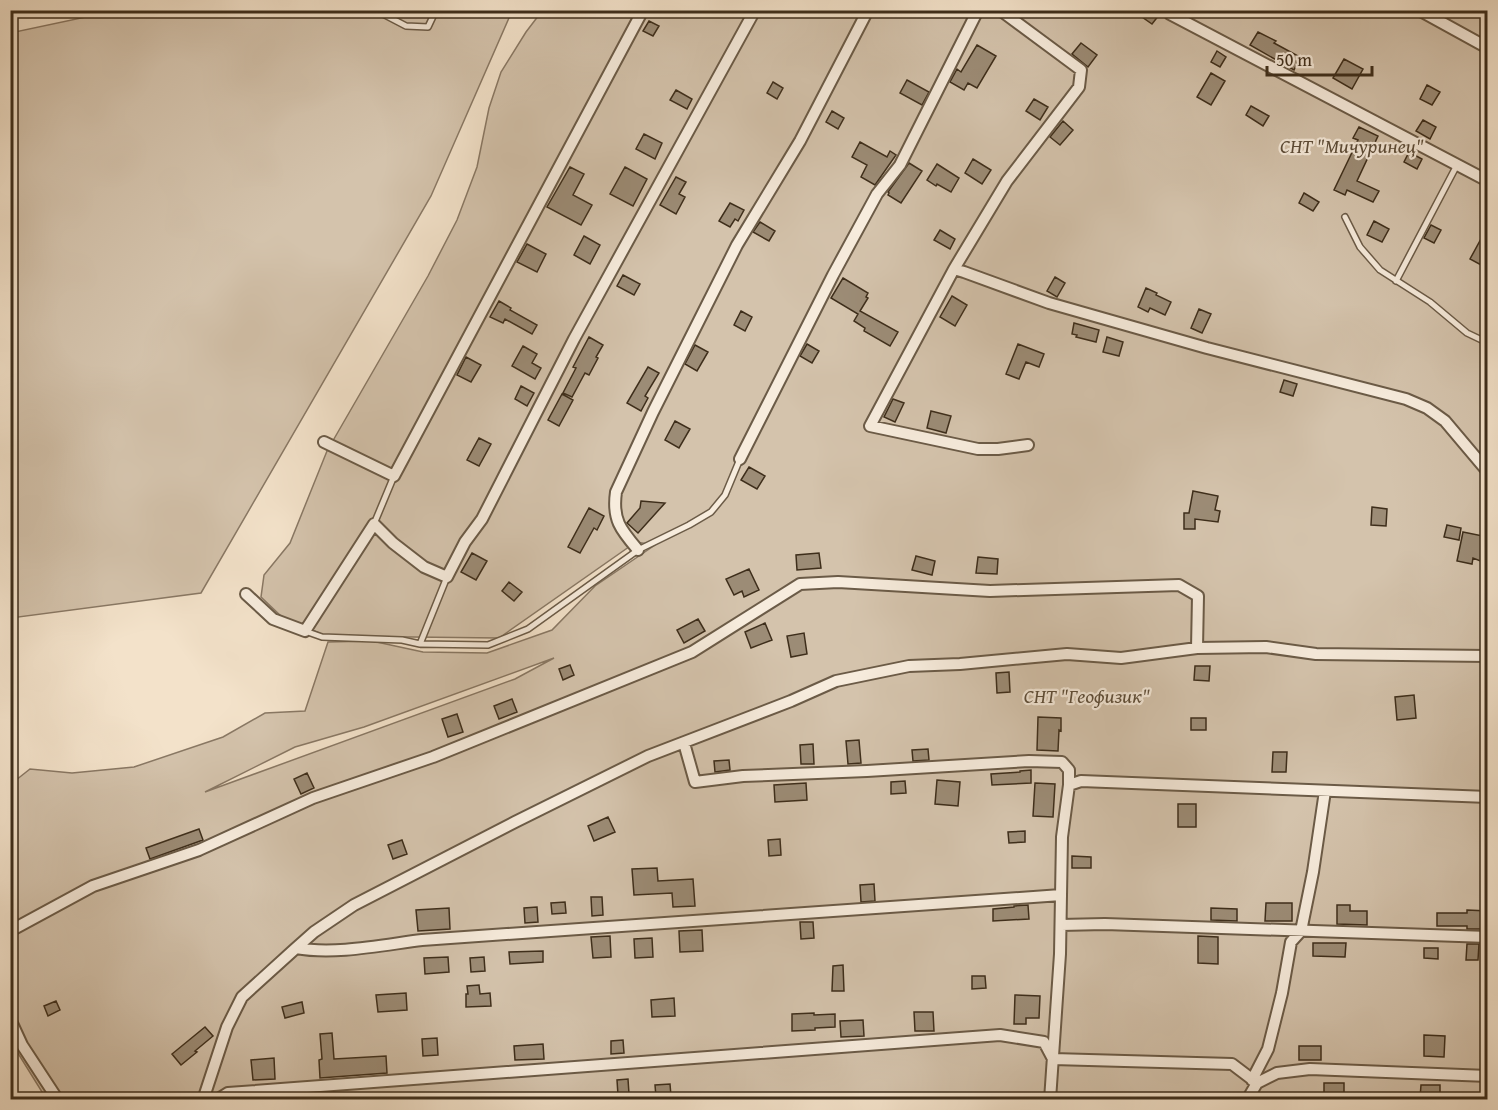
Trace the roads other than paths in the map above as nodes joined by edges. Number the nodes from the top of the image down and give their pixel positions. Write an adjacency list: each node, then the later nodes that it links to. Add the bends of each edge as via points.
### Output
1 (381, 10): 2 (lane, via 406,26 428,27)
2 (436, 10)
3 (643, 10): 21 (street)
4 (755, 10): 24 (street, via 574,339 482,519)
5 (868, 10): 23 (street, via 800,141 737,245 616,492 614,506 621,530)
6 (978, 10): 19 (street, via 900,165 877,194 833,275)
7 (1000, 10): 14 (street, via 1081,70 1079,87 1007,181)
8 (1167, 10): 11 (street)
9 (1419, 10): 10 (street)
10 (1486, 42)
11 (1457, 165): 12 (street); 15 (lane)
12 (1488, 181)
13 (1345, 217): 15 (lane, via 1360,248)
14 (954, 269): 18 (street, via 870,426 978,449); 20 (street, via 1060,307 1406,399 1445,421)
15 (1396, 281): 16 (lane, via 1430,302 1467,333)
16 (1488, 342)
17 (324, 442): 21 (street)
18 (1028, 445)
19 (740, 459): 23 (lane, via 724,495 711,512)
20 (1488, 472)
21 (394, 476): 22 (lane)
22 (374, 524): 24 (street, via 424,567); 26 (street)
23 (638, 550): 27 (lane, via 528,629 488,645)
24 (447, 577): 27 (lane)
25 (246, 594): 26 (street, via 273,619)
26 (305, 631): 27 (lane, via 322,637)
27 (420, 644)
28 (1197, 648): 29 (street); 30 (street, via 1121,658 1067,654 909,666 836,681); 36 (street, via 1198,596 1179,585 990,591 838,582 800,584 692,652 433,757 313,798 199,850 93,886)
29 (1488, 656)
30 (684, 742): 31 (street, via 695,782 1029,761 1062,762 1069,770); 39 (street, via 648,756 354,905)
31 (1069, 785): 32 (street, via 1081,781); 34 (street, via 1062,837)
32 (1325, 791): 33 (street); 37 (street)
33 (1488, 797)
34 (1061, 895): 35 (street); 39 (street, via 422,940 360,948)
35 (1060, 925): 37 (street); 41 (street)
36 (10, 931)
37 (1301, 931): 38 (street); 43 (street, via 1291,942 1268,1049)
38 (1488, 937)
39 (296, 948): 45 (street, via 242,997 227,1027)
40 (10, 1019): 44 (street, via 22,1046)
41 (1053, 1059): 43 (street, via 1232,1064); 46 (street, via 1044,1042 1000,1035 228,1094); 47 (street)
42 (1488, 1076): 43 (street, via 1311,1069 1277,1073)
43 (1255, 1082): 48 (street)
44 (58, 1100)
45 (203, 1100)
46 (217, 1100)
47 (1050, 1100)
48 (1247, 1100)

